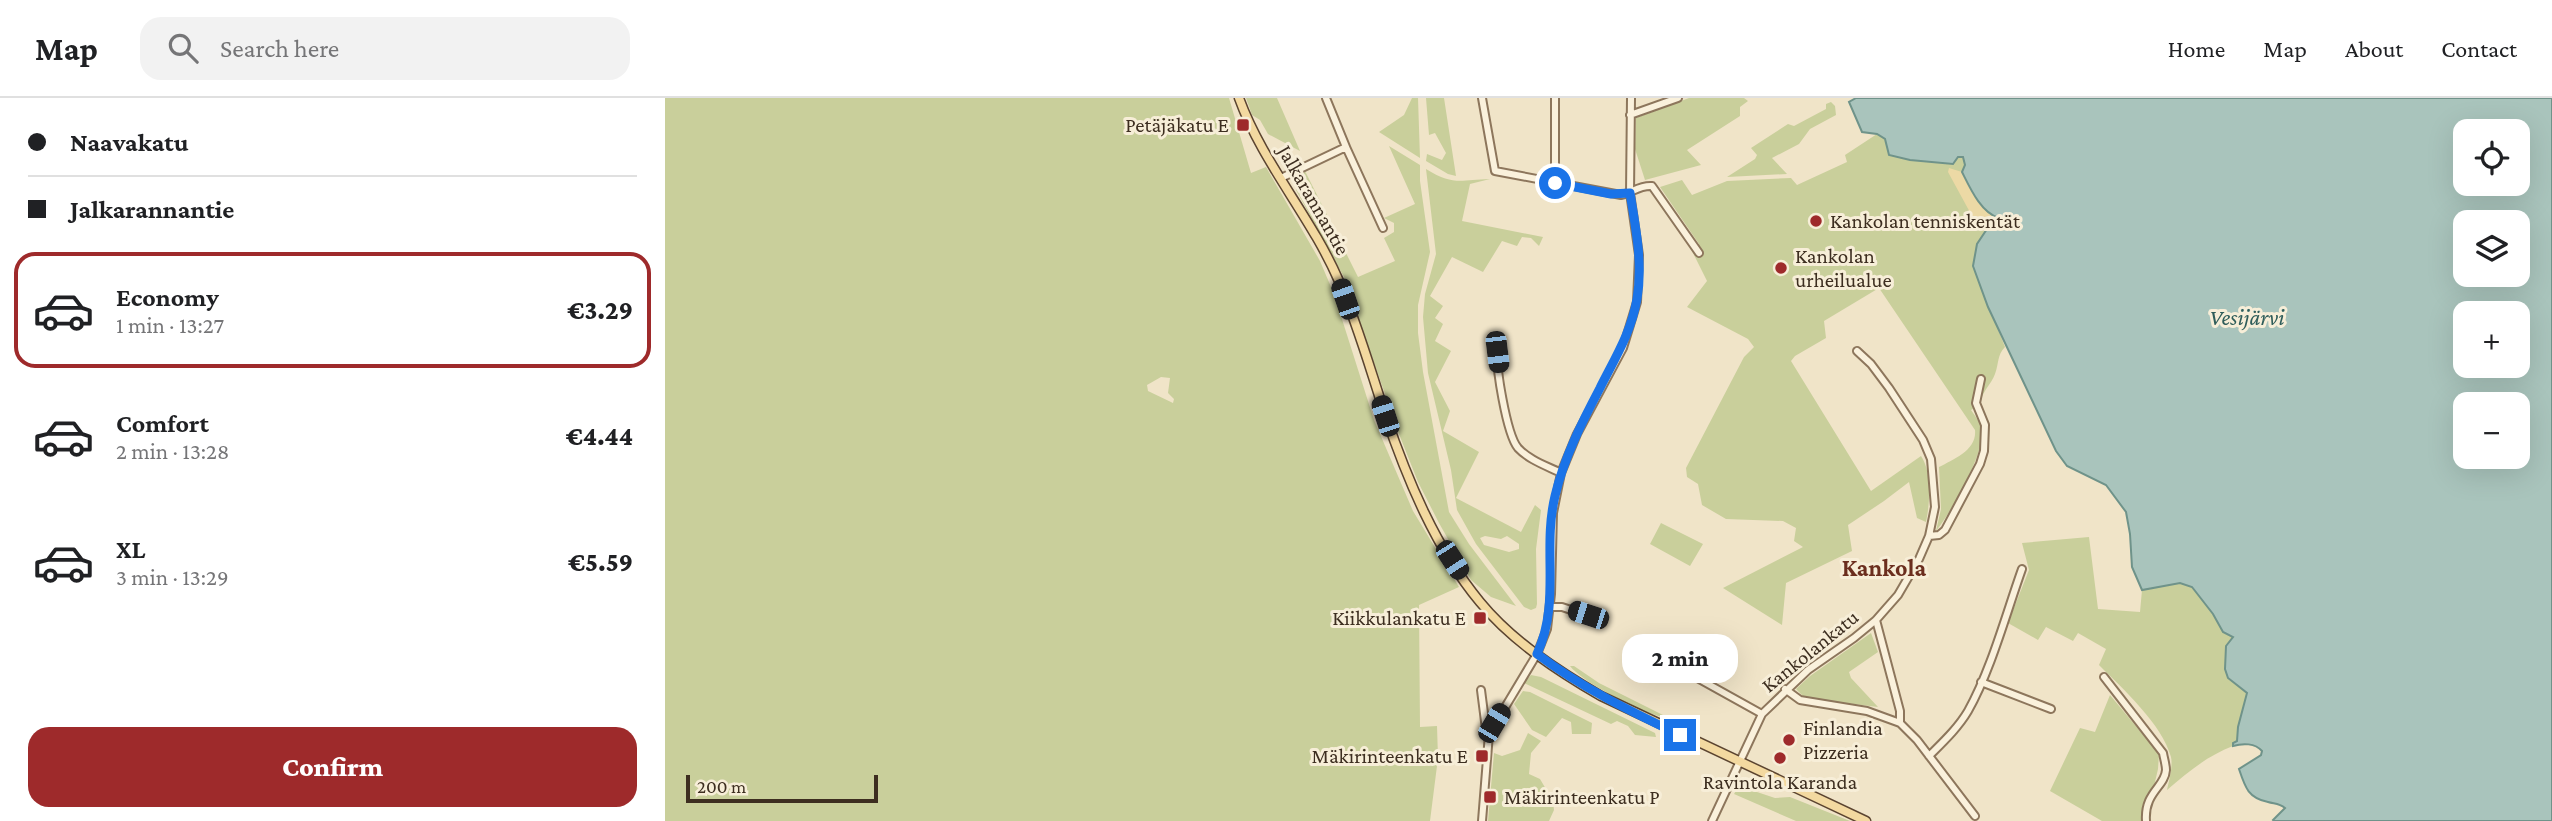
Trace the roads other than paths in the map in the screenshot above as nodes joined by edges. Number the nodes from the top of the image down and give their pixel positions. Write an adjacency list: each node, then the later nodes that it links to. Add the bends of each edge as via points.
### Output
1 (1239, 98): 9 (main road, Jalkarannantie)
2 (1326, 98): 8 (street)
3 (1482, 98): 10 (street, via 1495,171)
4 (1555, 98): 10 (street)
5 (1630, 98): 7 (street)
6 (1678, 98): 7 (street)
7 (1630, 116): 11 (street)
8 (1346, 147): 9 (street); 12 (street)
9 (1281, 177): 23 (main road, Jalkarannantie, via 1338,279 1401,458 1428,519 1479,601)
10 (1555, 183): 11 (street)
11 (1630, 193): 13 (street, via 1644,186 1655,188); 17 (street, via 1639,256 1637,302 1623,348)
12 (1383, 228)
13 (1699, 254)
14 (1498, 345): 17 (street, via 1513,442 1526,455)
15 (1857, 351): 18 (street, Kankolankatu, via 1889,388 1931,459 1935,507)
16 (1981, 379): 18 (street, via 1976,403 1986,425 1986,440 1980,464 1945,530)
17 (1561, 474): 20 (street, via 1554,498)
18 (1929, 536): 22 (street, Kankolankatu, via 1898,595)
19 (2022, 569): 26 (street)
20 (1550, 607): 21 (street); 23 (street)
21 (1598, 619)
22 (1876, 620): 28 (street, Kankolankatu); 31 (street)
23 (1537, 654): 32 (street); 34 (main road, Jalkarannantie, via 1601,696)
24 (1690, 674): 30 (street)
25 (2104, 677): 39 (street, via 2163,754 2164,778 2145,808)
26 (1981, 682): 29 (street); 33 (street, via 1967,712)
27 (1481, 690): 32 (street)
28 (1785, 690): 30 (street, Kankolankatu); 31 (street, via 1800,700 1867,711)
29 (2051, 709)
30 (1762, 714): 34 (street, Kankolankatu)
31 (1900, 723): 33 (street)
32 (1487, 741): 36 (street)
33 (1929, 755): 35 (street)
34 (1739, 761): 37 (street, Kankolankatu); 38 (main road, Jalkarannantie)
35 (1975, 816)
36 (1482, 821)
37 (1712, 821)
38 (1866, 821)
39 (2146, 821)

